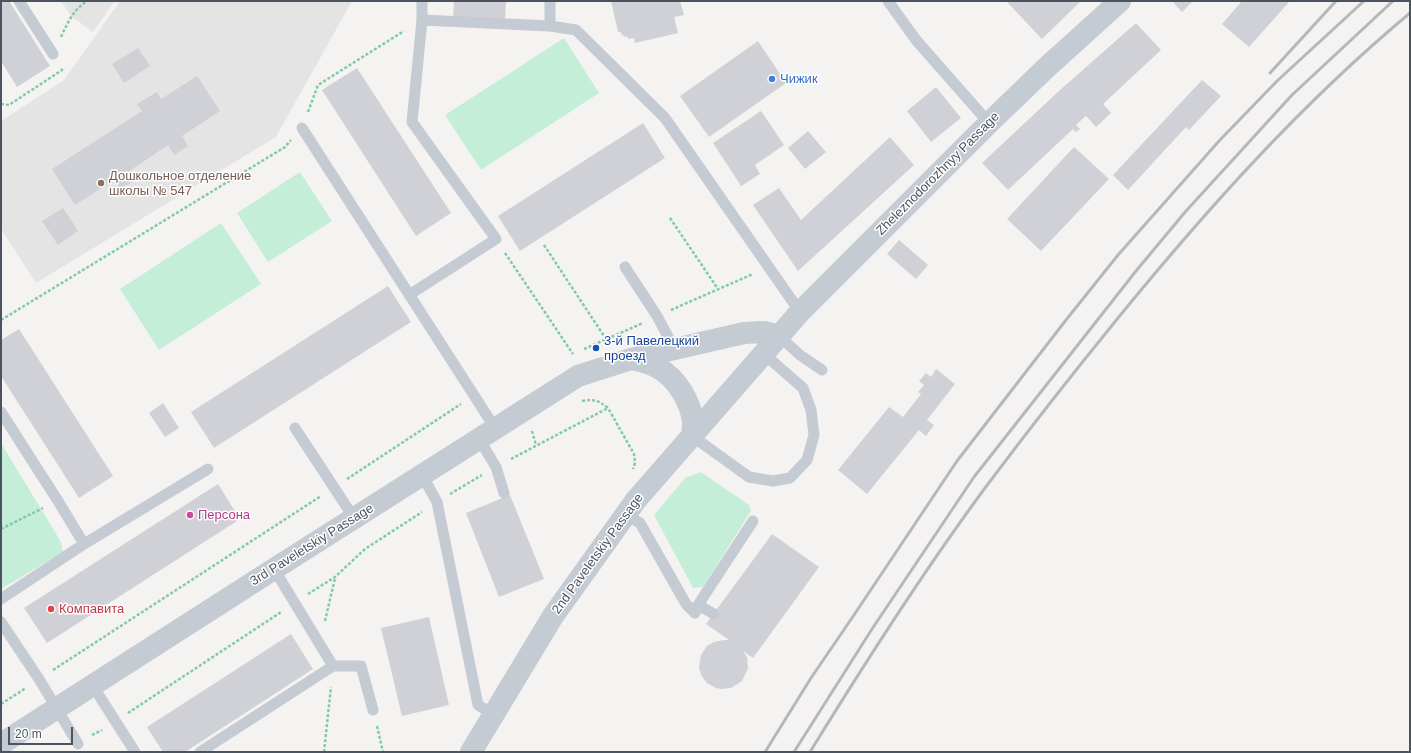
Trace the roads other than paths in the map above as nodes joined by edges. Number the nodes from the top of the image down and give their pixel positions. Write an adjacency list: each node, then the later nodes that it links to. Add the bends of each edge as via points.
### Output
1 (19, 1): 8 (lane)
2 (422, 1): 6 (lane)
3 (550, 1): 7 (lane)
4 (888, 1): 9 (lane, via 916,40)
5 (1120, 1): 9 (street, Zheleznodorozhnyy Passage)
6 (422, 20): 7 (lane); 12 (lane, via 412,122 496,239)
7 (550, 26): 13 (lane, via 576,30 665,118)
8 (53, 54)
9 (989, 123): 13 (street, Zheleznodorozhnyy Passage)
10 (302, 128): 12 (lane)
11 (624, 267): 15 (lane, via 657,316)
12 (409, 295): 21 (lane, via 473,396)
13 (800, 312): 14 (street, Zheleznodorozhnyy Passage)
14 (779, 336): 15 (street, via 764,332 744,333); 16 (street, Zheleznodorozhnyy Passage); 18 (lane)
15 (674, 348): 17 (street)
16 (764, 354): 22 (street, 2nd Paveletskiy Passage); 22 (lane, via 803,388 812,410 814,435 807,460 790,478 773,481 749,477)
17 (631, 359): 21 (street, 3rd Paveletskiy Passage, via 578,376); 22 (street, via 660,369 672,378 689,406 693,421)
18 (822, 370)
19 (1, 412): 29 (lane)
20 (295, 428): 27 (lane)
21 (487, 434): 24 (street, 3rd Paveletskiy Passage); 25 (lane)
22 (692, 436): 26 (street, 2nd Paveletskiy Passage)
23 (208, 469): 29 (lane)
24 (422, 476): 27 (street, 3rd Paveletskiy Passage); 39 (lane, via 437,502 478,705)
25 (504, 493)
26 (625, 514): 32 (lane, via 640,524 686,604 695,613); 39 (street, 2nd Paveletskiy Passage, via 553,616)
27 (354, 518): 30 (street, 3rd Paveletskiy Passage)
28 (753, 521): 32 (lane)
29 (84, 544): 31 (lane)
30 (274, 569): 35 (lane); 36 (street, 3rd Paveletskiy Passage)
31 (1, 599)
32 (698, 605): 33 (lane)
33 (714, 614)
34 (1, 622): 37 (lane)
35 (333, 666): 38 (lane, via 361,666); 43 (lane)
36 (93, 686): 37 (street, 3rd Paveletskiy Passage); 42 (lane)
37 (57, 709): 40 (street, 3rd Paveletskiy Passage); 41 (lane)
38 (373, 710)
39 (493, 714): 44 (street, 2nd Paveletskiy Passage)
40 (1, 744)
41 (78, 744)
42 (135, 752)
43 (200, 752)
44 (471, 752)

